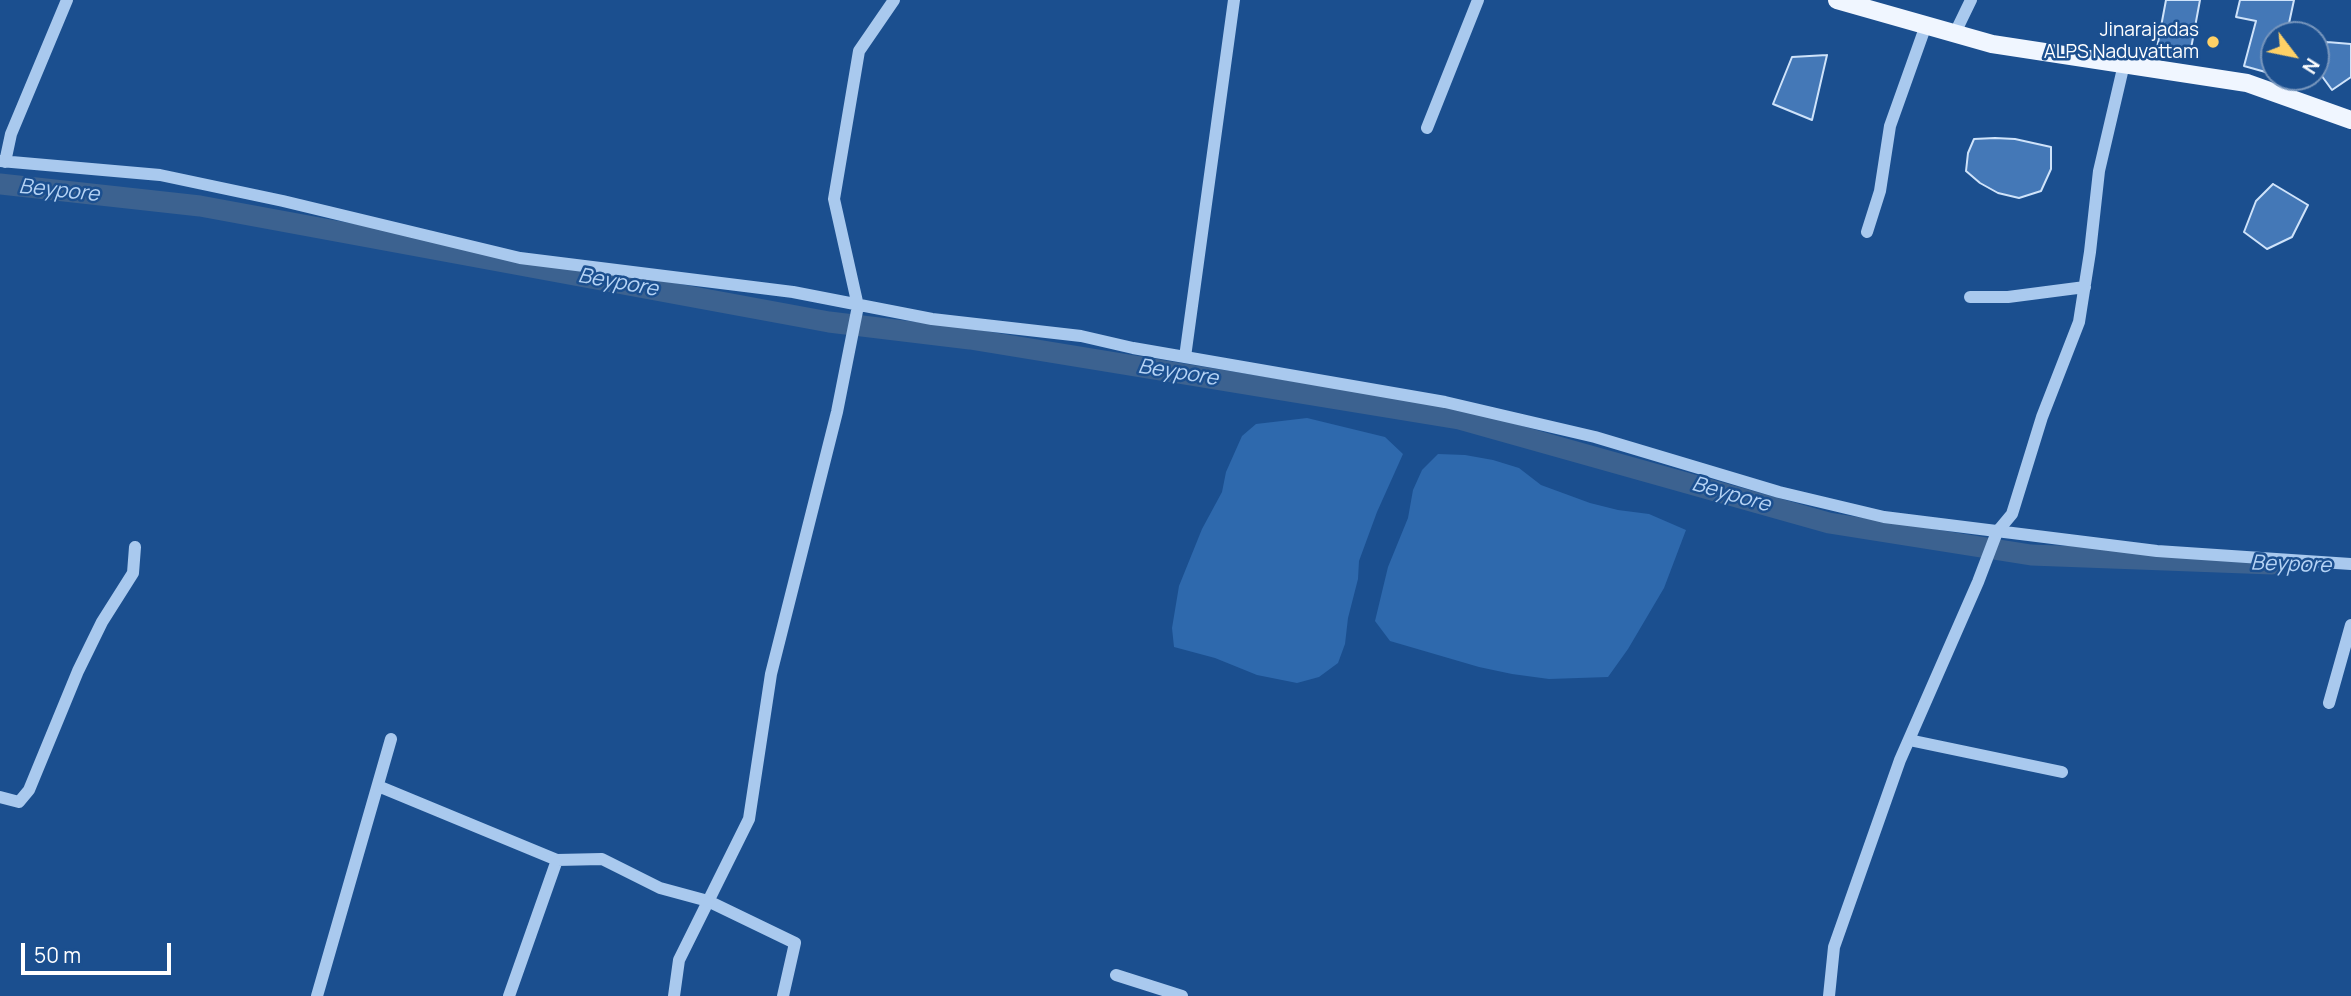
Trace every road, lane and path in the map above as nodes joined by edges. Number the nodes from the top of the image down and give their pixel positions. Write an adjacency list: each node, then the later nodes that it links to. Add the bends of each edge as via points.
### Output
1 (66, 0): 12 (street)
2 (894, 0): 16 (street, via 859,51 834,199)
3 (1234, 0): 17 (street)
4 (1479, 0): 11 (street)
5 (1837, 0): 7 (main road)
6 (1971, 0): 8 (street)
7 (1926, 25): 8 (main road); 13 (street, via 1890,126 1880,191)
8 (1955, 33): 9 (main road, via 1992,44)
9 (2124, 64): 10 (main road, via 2247,83); 14 (street, via 2099,171)
10 (2351, 120)
11 (1427, 128)
12 (3, 161): 16 (street, via 160,175 520,258 793,292)
13 (1867, 232)
14 (2085, 287): 15 (street); 18 (street, via 2079,322 2042,417 2012,514)
15 (1970, 297)
16 (858, 306): 17 (street, via 1081,336); 30 (street, via 837,412 771,674 749,818)
17 (1185, 357): 18 (street, via 1446,402 1595,437 1792,496 1884,517)
18 (1997, 533): 20 (street, via 2157,551); 25 (street)
19 (135, 548): 28 (street, via 132,573 78,671 29,790 19,802)
20 (2351, 564)
21 (2351, 625): 22 (street)
22 (2347, 656): 23 (street)
23 (2329, 703)
24 (391, 739): 27 (street)
25 (1909, 740): 26 (street); 37 (street, via 1834,947)
26 (2062, 772)
27 (378, 786): 29 (street); 32 (street)
28 (0, 797)
29 (557, 860): 30 (street, via 602,859 660,888); 33 (street)
30 (708, 901): 34 (street, via 679,960); 35 (street, via 795,943)
31 (1115, 975): 36 (street)
32 (317, 996)
33 (509, 996)
34 (674, 996)
35 (783, 996)
36 (1182, 996)
37 (1829, 996)

